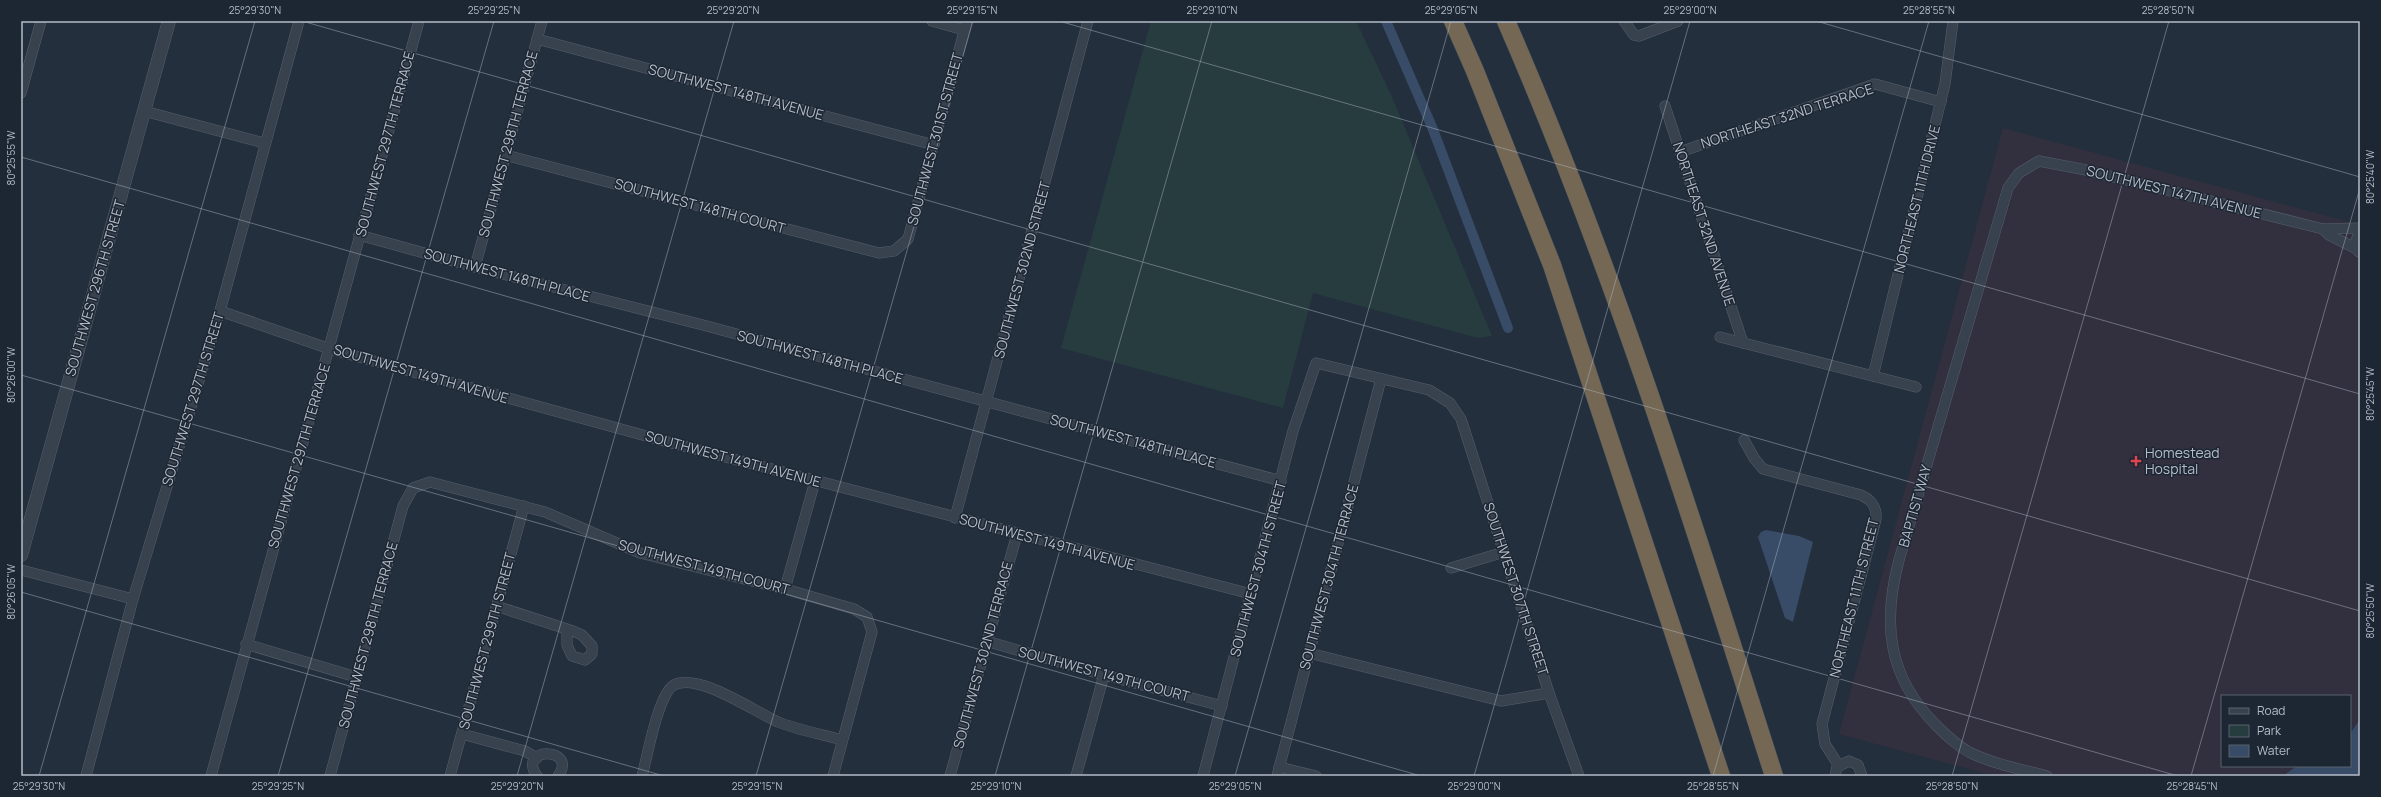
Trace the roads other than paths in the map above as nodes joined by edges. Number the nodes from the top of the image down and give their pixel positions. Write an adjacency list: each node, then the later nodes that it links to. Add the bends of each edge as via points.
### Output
1 (41, 21): 15 (street)
2 (169, 21): 18 (street, SOUTHWEST 296TH STREET)
3 (299, 21): 19 (street, SOUTHWEST 297TH STREET)
4 (419, 21): 26 (street, SOUTHWEST 297TH TERRACE)
5 (542, 21): 14 (street, SOUTHWEST 298TH TERRACE)
6 (932, 21): 13 (street)
7 (1088, 21): 37 (street, SOUTHWEST 302ND STREET)
8 (1453, 21): 79 (highway, via 1476,71 1552,265)
9 (1506, 21): 80 (highway, via 1595,237 1691,517)
10 (1624, 21): 11 (street, via 1634,35 1639,36)
11 (1678, 21)
12 (1953, 21): 16 (street, NORTHEAST 11TH DRIVE)
13 (965, 25): 20 (street, SOUTHWEST 301ST STREET)
14 (537, 39): 20 (street, SOUTHWEST 148TH AVENUE); 22 (street, SOUTHWEST 298TH TERRACE)
15 (21, 93)
16 (1941, 102): 21 (street, NORTHEAST 32ND TERRACE, via 1875,84); 34 (street, NORTHEAST 11TH DRIVE)
17 (1665, 106): 21 (street, NORTHEAST 32ND AVENUE)
18 (144, 111): 19 (street); 46 (street, SOUTHWEST 296TH STREET)
19 (264, 143): 30 (street, SOUTHWEST 297TH STREET)
20 (934, 145): 27 (street, SOUTHWEST 301ST STREET, via 908,239)
21 (1680, 152): 32 (street, NORTHEAST 32ND AVENUE)
22 (505, 155): 27 (street, SOUTHWEST 148TH COURT, via 879,253); 29 (street, SOUTHWEST 298TH TERRACE)
23 (2026, 167): 24 (street, SOUTHWEST 147TH AVENUE, via 2039,161 2058,164); 83 (street, BAPTIST WAY, via 2008,188 1894,580 1890,623 1894,652 1905,686 1948,737 1967,751 1992,762)
24 (2323, 229): 25 (street, SOUTHWEST 147TH AVENUE); 28 (street, SOUTHWEST 147TH AVENUE)
25 (2360, 229): 28 (street, via 2356,240)
26 (360, 235): 29 (street, SOUTHWEST 148TH PLACE); 33 (street, SOUTHWEST 297TH TERRACE)
27 (894, 251)
28 (2359, 251)
29 (475, 267): 37 (street, SOUTHWEST 148TH PLACE)
30 (220, 311): 33 (street, SOUTHWEST 149TH AVENUE); 51 (street, SOUTHWEST 297TH STREET)
31 (1720, 337): 32 (street)
32 (1743, 343): 34 (street)
33 (330, 349): 39 (street, SOUTHWEST 149TH AVENUE); 55 (street, SOUTHWEST 297TH TERRACE)
34 (1873, 376): 36 (street)
35 (1381, 379): 40 (street, SOUTHWEST 304TH STREET, via 1316,363 1304,395); 45 (street, SOUTHWEST 307TH STREET, via 1429,390 1450,403 1461,419); 56 (street, SOUTHWEST 304TH TERRACE)
36 (1916, 386)
37 (988, 402): 40 (street, SOUTHWEST 148TH PLACE); 43 (street, SOUTHWEST 302ND STREET)
38 (1744, 440): 64 (street, NORTHEAST 11TH STREET, via 1763,469 1861,495 1875,507 1876,519 1822,724 1825,744)
39 (815, 481): 43 (street, SOUTHWEST 149TH AVENUE); 49 (street)
40 (1280, 481): 50 (street, SOUTHWEST 304TH STREET)
41 (408, 494): 42 (street, SOUTHWEST 149TH COURT, via 418,484 430,482); 58 (street, SOUTHWEST 298TH TERRACE)
42 (524, 506): 49 (street, SOUTHWEST 149TH COURT, via 562,519 640,553); 52 (street, SOUTHWEST 299TH STREET)
43 (955, 518): 44 (street, SOUTHWEST 149TH AVENUE)
44 (1017, 534): 50 (street, SOUTHWEST 149TH AVENUE); 54 (street, SOUTHWEST 302ND TERRACE)
45 (1504, 552): 47 (street); 59 (street, SOUTHWEST 307TH STREET)
46 (21, 555)
47 (1451, 568)
48 (21, 570): 51 (street)
49 (785, 589): 62 (street, SOUTHWEST 149TH COURT, via 854,610 867,617 872,632)
50 (1251, 594): 60 (street, SOUTHWEST 304TH STREET)
51 (133, 599): 66 (street, SOUTHWEST 297TH STREET)
52 (496, 606): 53 (street); 61 (street, SOUTHWEST 299TH STREET)
53 (567, 630)
54 (986, 641): 57 (street, SOUTHWEST 149TH COURT); 74 (street, SOUTHWEST 302ND TERRACE)
55 (246, 644): 58 (street); 67 (street, SOUTHWEST 297TH TERRACE)
56 (1309, 653): 59 (street, via 1501,701); 65 (street, SOUTHWEST 304TH TERRACE)
57 (1104, 675): 60 (street, SOUTHWEST 149TH COURT); 75 (street)
58 (356, 677): 68 (street, SOUTHWEST 298TH TERRACE)
59 (1549, 694): 78 (street, SOUTHWEST 307TH STREET)
60 (1222, 706): 76 (street, SOUTHWEST 304TH STREET)
61 (462, 734): 63 (street, via 525,751); 69 (street, SOUTHWEST 299TH STREET)
62 (842, 740): 72 (street, via 778,722 726,694 685,683 674,686 664,698); 73 (street)
63 (536, 758): 70 (street, via 534,767); 71 (street, via 548,752 557,756 561,766)
64 (1839, 766): 81 (street); 82 (street, via 1845,762 1854,762 1861,768)
65 (1278, 771): 77 (street)
66 (86, 776)
67 (211, 776)
68 (330, 776)
69 (450, 776)
70 (537, 776)
71 (558, 776)
72 (642, 776)
73 (833, 776)
74 (950, 776)
75 (1076, 776)
76 (1203, 776)
77 (1316, 776)
78 (1579, 776)
79 (1721, 776)
80 (1774, 776)
81 (1835, 776)
82 (1862, 776)
83 (2047, 776)

